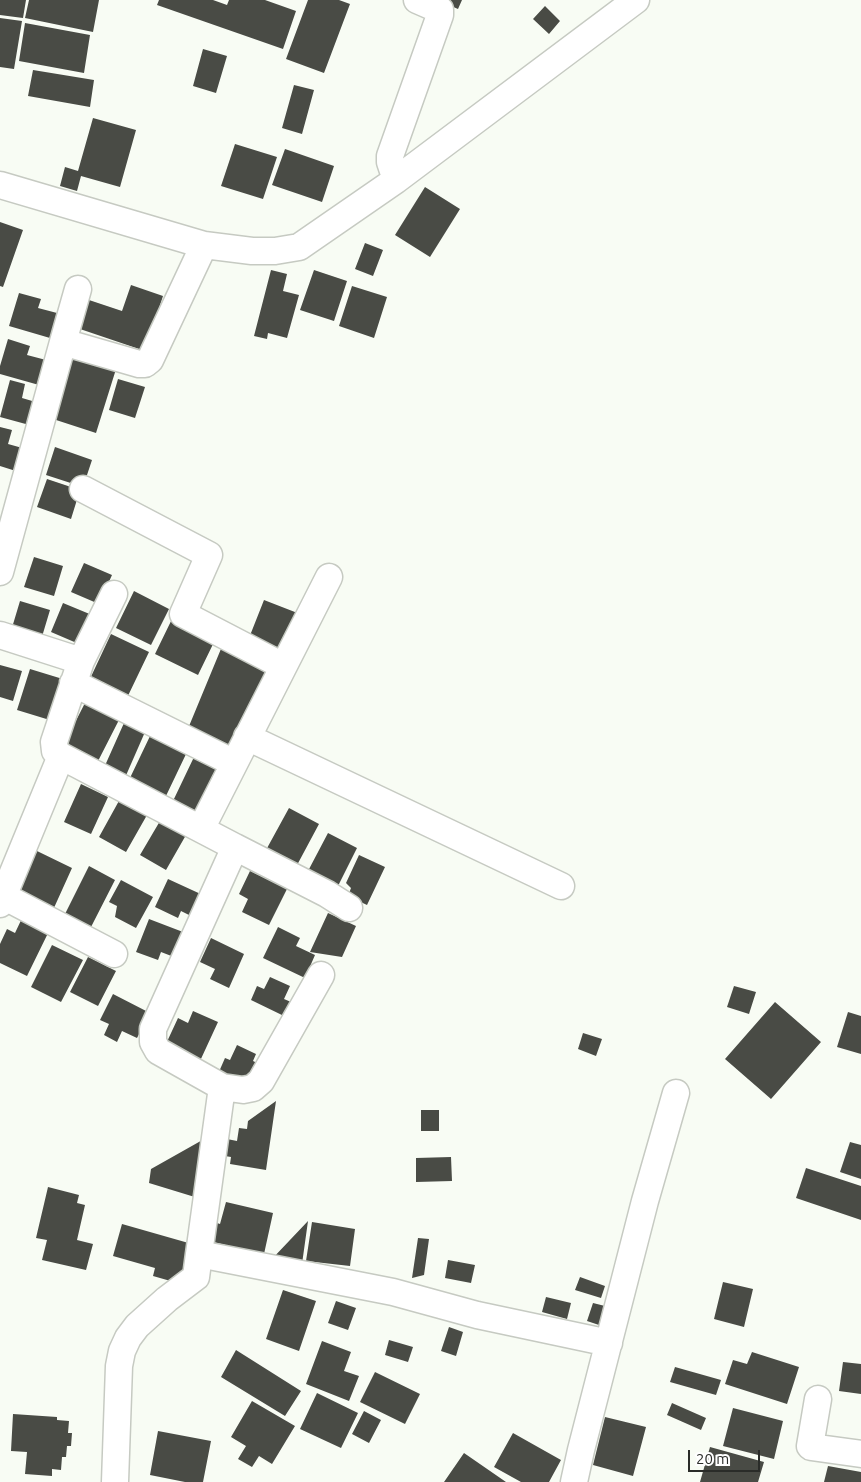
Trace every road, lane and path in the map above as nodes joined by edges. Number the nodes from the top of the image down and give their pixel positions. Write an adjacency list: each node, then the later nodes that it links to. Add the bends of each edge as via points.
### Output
1 (417, 0): 3 (street, via 440,10 440,15 390,156)
2 (636, 0): 3 (street)
3 (396, 180): 5 (street, via 300,248 252,251)
4 (0, 185): 5 (street)
5 (204, 244): 7 (street, via 150,360 145,364)
6 (78, 289): 7 (street)
7 (63, 342): 9 (street)
8 (83, 489): 13 (street, via 209,555 183,614)
9 (0, 572)
10 (329, 577): 13 (street)
11 (114, 594): 14 (street)
12 (0, 635): 14 (street)
13 (283, 666): 15 (street)
14 (77, 672): 16 (street, via 54,742); 17 (street)
15 (247, 737): 17 (street); 20 (street)
16 (61, 756): 18 (street); 21 (street)
17 (234, 763): 18 (street)
18 (200, 829): 19 (street)
19 (235, 847): 22 (street); 25 (street, via 153,1029 153,1042 158,1050)
20 (561, 886)
21 (2, 900): 23 (street)
22 (349, 908)
23 (114, 954)
24 (321, 975): 25 (street, via 261,1082 243,1090)
25 (222, 1087): 27 (street)
26 (676, 1093): 28 (street)
27 (198, 1254): 28 (street, via 393,1292 477,1315); 31 (street, via 196,1277 137,1326 122,1351)
28 (609, 1343): 32 (street)
29 (818, 1399): 30 (street, via 810,1446)
30 (861, 1454)
31 (115, 1482)
32 (574, 1482)

